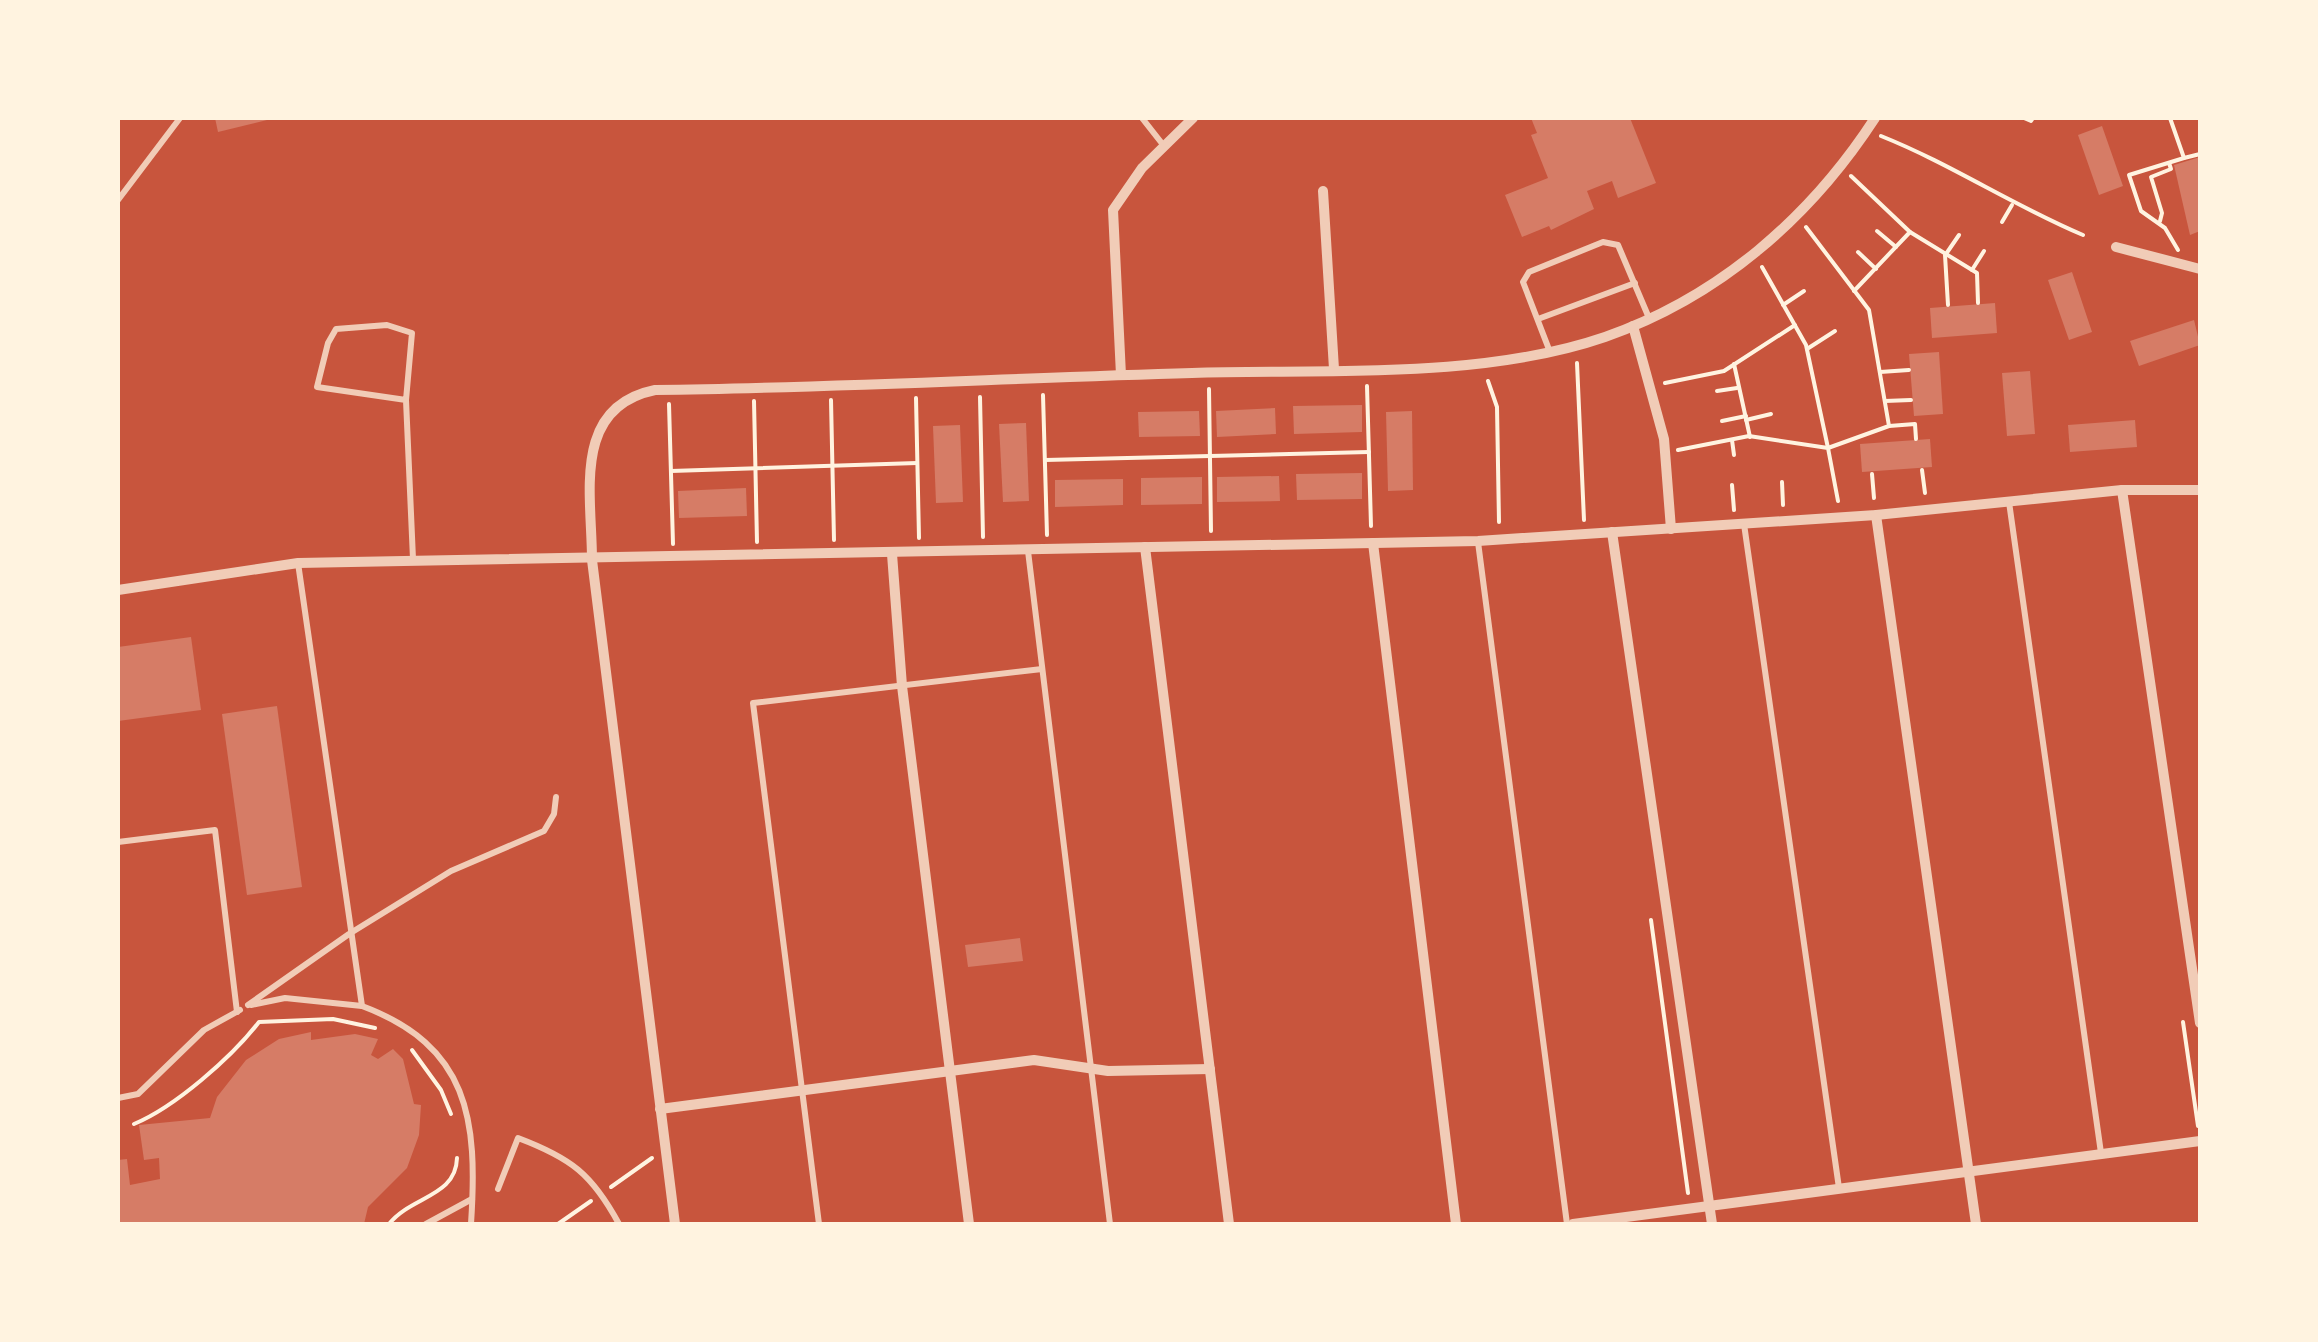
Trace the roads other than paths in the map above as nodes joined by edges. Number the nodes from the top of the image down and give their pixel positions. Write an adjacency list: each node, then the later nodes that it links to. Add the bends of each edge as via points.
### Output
1 (180, 118): 7 (lane)
2 (1142, 118): 5 (lane)
3 (1193, 118): 5 (street)
4 (1876, 118): 11 (street, via 1804,210 1756,254 1694,297)
5 (1164, 146): 16 (street, via 1113,210)
6 (1322, 190): 15 (street)
7 (118, 200)
8 (2116, 246): 9 (street)
9 (2200, 269)
10 (1635, 284): 11 (lane); 12 (lane); 12 (lane, via 1618,244 1603,242 1529,272 1523,282)
11 (1649, 318): 13 (street)
12 (1538, 319): 14 (lane)
13 (1633, 326): 14 (street); 23 (street, via 1664,439)
14 (1550, 352): 15 (street)
15 (1334, 369): 16 (street)
16 (1121, 375): 31 (street, via 640,393 612,408 596,437)
17 (406, 400): 17 (lane, via 412,333 387,326 336,328 317,387); 30 (lane)
18 (2122, 490): 19 (street); 20 (street); 42 (street)
19 (2200, 490)
20 (2010, 502): 21 (street); 50 (lane)
21 (1876, 515): 22 (street); 51 (street)
22 (1744, 524): 23 (street); 52 (lane)
23 (1671, 529): 24 (street)
24 (1612, 532): 25 (street); 55 (street)
25 (1478, 541): 26 (street); 65 (lane)
26 (1374, 543): 27 (street); 64 (street)
27 (1145, 548): 28 (street); 44 (street)
28 (1028, 551): 29 (street); 34 (lane)
29 (892, 554): 31 (street); 35 (street)
30 (413, 559): 31 (street); 32 (street)
31 (592, 560): 48 (street)
32 (298, 564): 33 (street); 38 (lane)
33 (118, 590)
34 (1042, 669): 35 (lane); 43 (lane)
35 (902, 686): 45 (street); 46 (lane, via 754,703)
36 (556, 797): 38 (lane, via 544,831 451,871)
37 (118, 842): 41 (lane, via 214,830)
38 (349, 934): 39 (lane); 40 (lane)
39 (248, 1005): 40 (lane, via 285,998); 41 (lane)
40 (362, 1006): 54 (lane, via 400,1020 434,1045 462,1089)
41 (237, 1012): 47 (lane, via 204,1030 138,1094)
42 (2200, 1023)
43 (1088, 1066): 44 (street); 45 (street, via 1034,1060); 62 (lane)
44 (1210, 1069): 63 (street)
45 (951, 1071): 46 (street); 61 (street)
46 (802, 1091): 48 (street); 60 (lane)
47 (118, 1098)
48 (660, 1109): 59 (street)
49 (2200, 1141): 50 (street)
50 (2101, 1154): 51 (street)
51 (1970, 1171): 52 (street); 67 (street)
52 (1839, 1188): 55 (street)
53 (498, 1189): 58 (lane, via 518,1138 565,1156 602,1193)
54 (472, 1199): 56 (lane); 57 (lane)
55 (1709, 1205): 65 (street); 66 (street)
56 (426, 1224)
57 (471, 1224)
58 (619, 1224)
59 (675, 1224)
60 (819, 1224)
61 (969, 1224)
62 (1110, 1224)
63 (1229, 1224)
64 (1456, 1224)
65 (1570, 1224)
66 (1712, 1224)
67 (1976, 1224)

